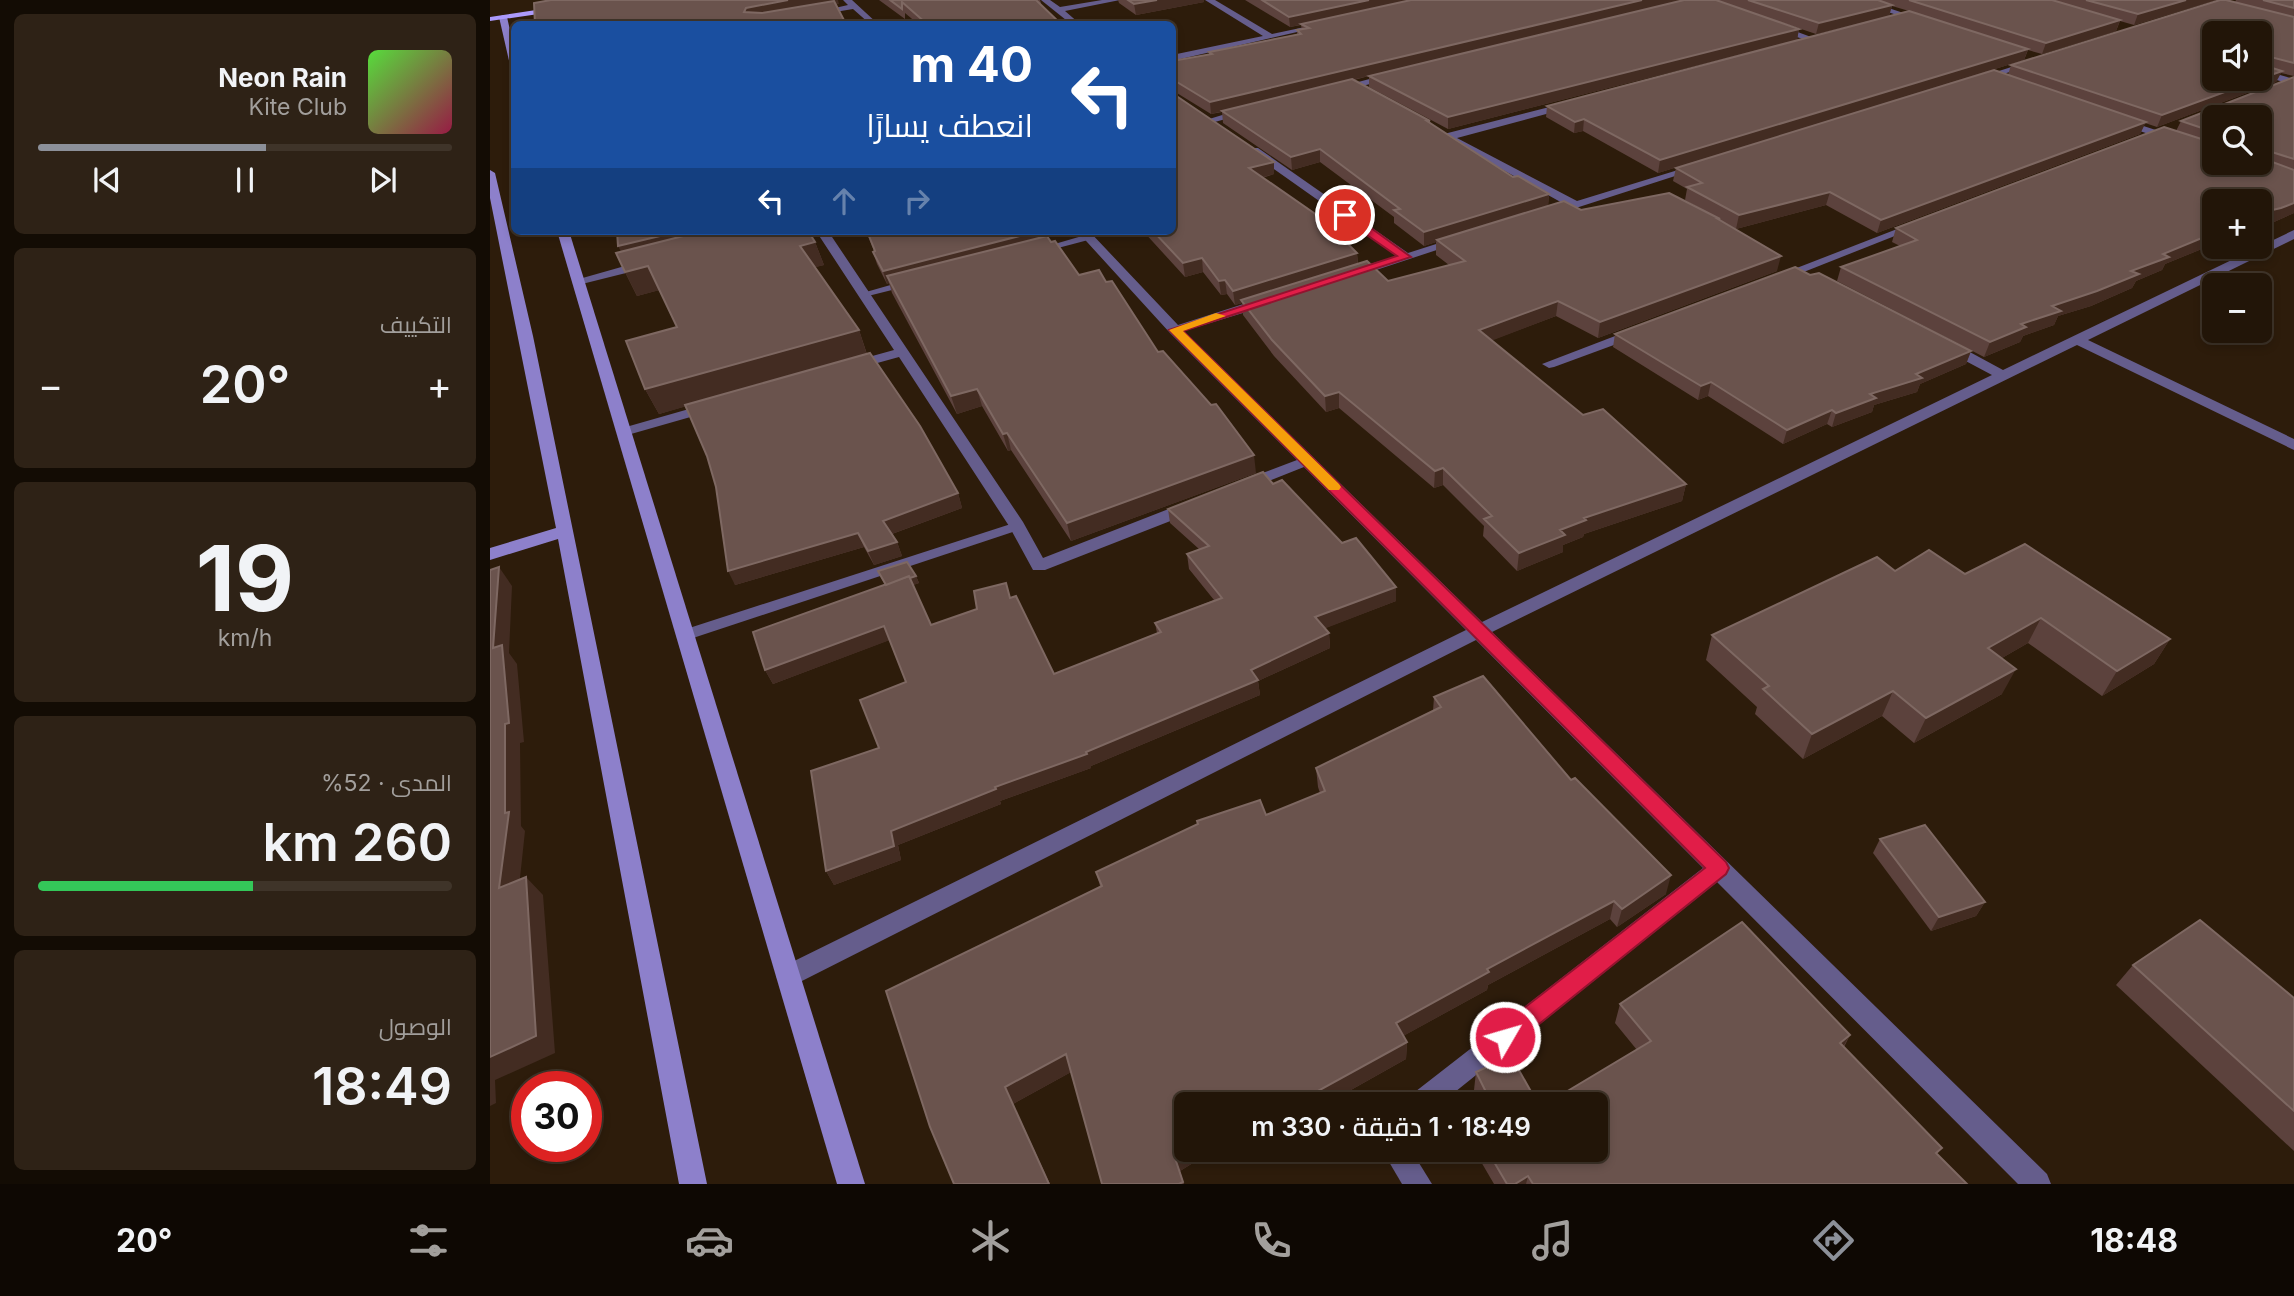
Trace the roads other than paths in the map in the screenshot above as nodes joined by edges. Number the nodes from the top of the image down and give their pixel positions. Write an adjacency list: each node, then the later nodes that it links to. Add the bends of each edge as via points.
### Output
1 (1045, 0): 7 (street)
2 (1116, 0): 7 (street)
3 (1209, 0): 19 (street)
4 (1857, 0): 10 (street)
5 (850, 3): 9 (street); 13 (street)
6 (565, 4): 8 (main road); 11 (main road)
7 (1059, 10): 14 (street)
8 (490, 11)
9 (804, 16)
10 (1908, 16): 16 (street); 17 (street)
11 (503, 17): 12 (main road); 24 (street, via 503,35)
12 (490, 19)
13 (871, 21)
14 (1072, 21)
15 (1765, 23): 21 (street)
16 (1881, 23)
17 (1932, 24)
18 (1323, 25): 19 (street)
19 (1270, 36): 25 (street)
20 (1829, 37): 21 (street)
21 (1815, 40): 22 (street)
22 (1802, 44)
23 (2031, 56): 27 (street, via 2043,60)
24 (511, 57)
25 (1176, 57)
26 (1407, 72): 32 (street)
27 (1990, 76): 29 (street); 31 (street)
28 (2272, 76): 30 (street)
29 (2003, 80)
30 (2294, 82): 35 (street)
31 (1964, 84)
32 (1353, 85): 33 (street); 34 (street)
33 (1327, 92)
34 (1365, 92)
35 (2269, 92)
36 (1579, 102): 45 (street)
37 (1250, 110): 40 (street)
38 (1198, 111): 40 (street)
39 (2106, 116): 44 (street)
40 (1211, 120): 42 (street)
41 (2183, 125): 44 (street)
42 (1222, 127)
43 (1436, 130): 45 (street)
44 (2158, 134): 47 (street); 48 (street)
45 (1448, 137): 53 (street)
46 (1242, 142): 63 (street)
47 (2132, 144)
48 (2202, 149)
49 (1704, 165): 51 (street)
50 (490, 173): 86 (street)
51 (1639, 185): 52 (street); 53 (street)
52 (1663, 197)
53 (1574, 205): 54 (street)
54 (1536, 217)
55 (1929, 221): 68 (street)
56 (2294, 234): 74 (street)
57 (564, 235): 66 (street)
58 (825, 235): 69 (street)
59 (1083, 235): 62 (lane)
60 (1087, 235): 72 (street)
61 (1471, 237): 63 (street)
62 (1023, 254)
63 (1406, 257): 65 (street)
64 (656, 262): 66 (street)
65 (1342, 277)
66 (578, 281): 80 (street)
67 (917, 281): 69 (lane)
68 (1764, 283)
69 (864, 294): 75 (street)
70 (1278, 298): 72 (street)
71 (1650, 326): 76 (street)
72 (1175, 330): 82 (street)
73 (1933, 338): 78 (street)
74 (2078, 340): 78 (street); 81 (street)
75 (902, 352): 77 (street); 85 (street)
76 (1549, 365)
77 (836, 371)
78 (2004, 376): 88 (street)
79 (730, 401): 80 (street)
80 (624, 432): 89 (street)
81 (2294, 446)
82 (1307, 461): 83 (street); 88 (street)
83 (1231, 491)
84 (1205, 501): 85 (street, via 1039,566)
85 (1017, 526): 89 (lane)
86 (564, 531): 87 (street); 94 (street)
87 (490, 554)
88 (1479, 631): 90 (street); 91 (street)
89 (685, 635): 91 (street)
90 (1719, 868): 92 (street); 97 (street)
91 (788, 976): 95 (street)
92 (1435, 1092)
93 (1403, 1162): 96 (street)
94 (692, 1184)
95 (851, 1184)
96 (1418, 1184)
97 (2038, 1184)

